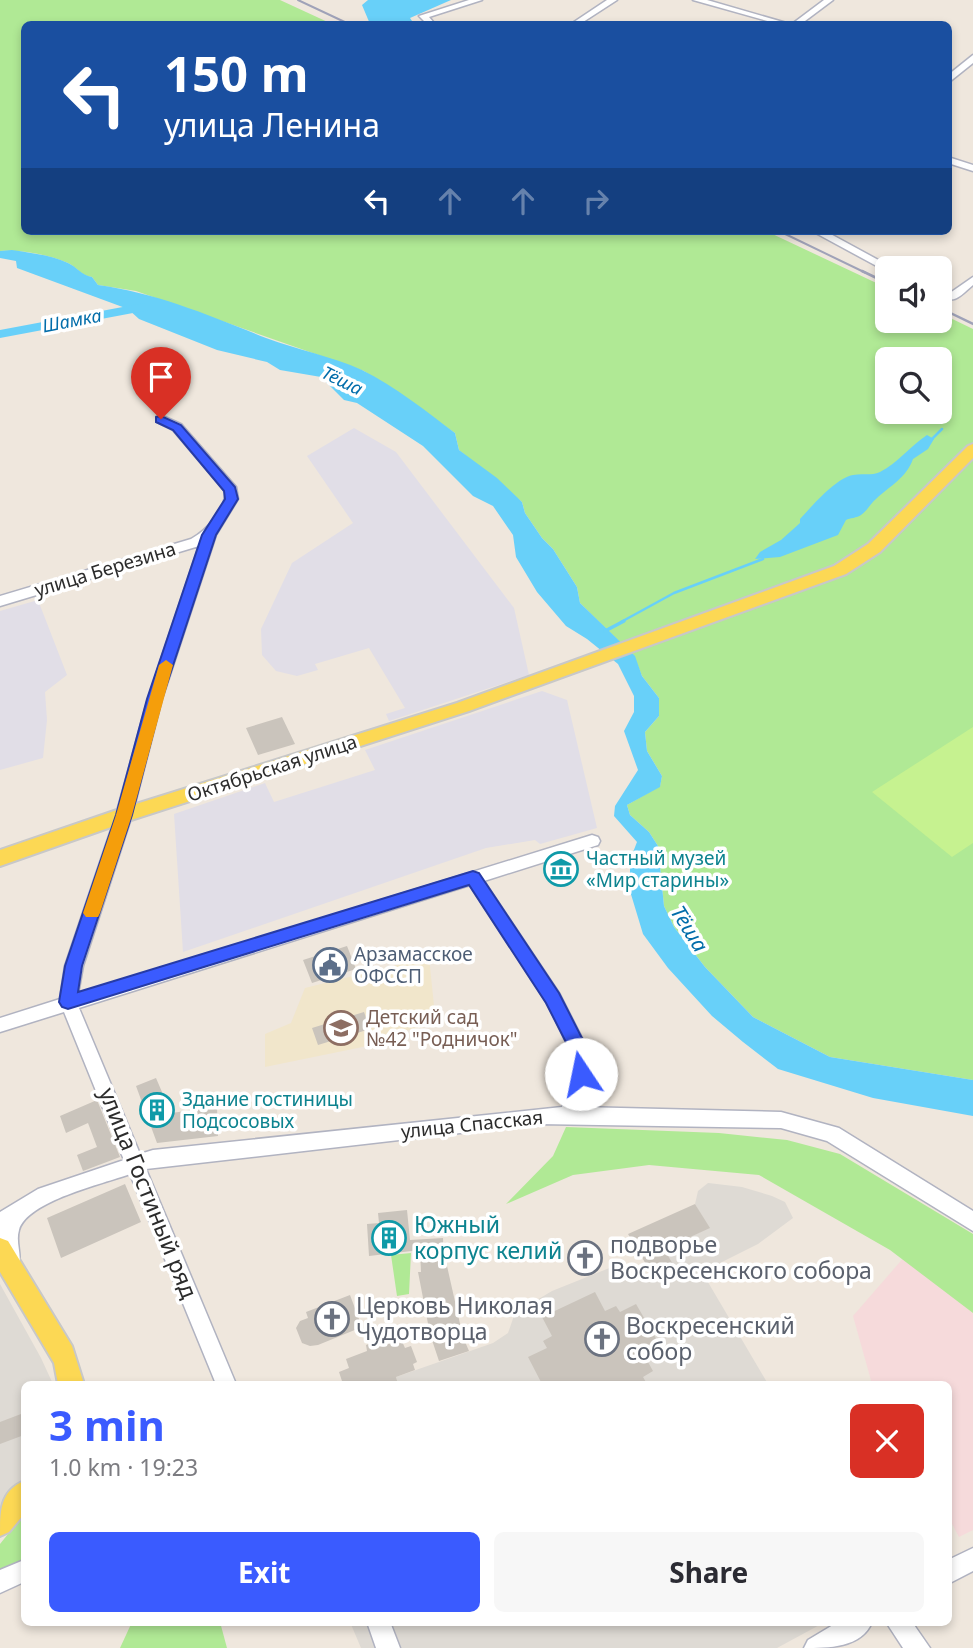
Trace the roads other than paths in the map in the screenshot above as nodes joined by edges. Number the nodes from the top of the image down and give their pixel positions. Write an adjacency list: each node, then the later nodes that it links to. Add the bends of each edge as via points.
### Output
1 (478, 0): 5 (street, via 423,16)
2 (613, 0): 6 (street)
3 (697, 0): 7 (street)
4 (829, 0): 8 (street)
5 (425, 21)
6 (580, 21)
7 (775, 21)
8 (800, 21)
9 (973, 58): 10 (street)
10 (953, 70): 11 (street)
11 (973, 75)
12 (952, 161): 13 (street)
13 (973, 168)
14 (825, 235): 15 (street)
15 (875, 261)
16 (973, 280): 17 (street)
17 (952, 297)
18 (161, 419): 20 (street, via 177,427 231,490 232,499)
19 (973, 449): 22 (main road, Октябрьская улица, via 874,548 840,570 450,712)
20 (209, 535): 21 (street, улица Березина); 22 (street, via 155,699)
21 (0, 601)
22 (124, 815): 24 (main road, Октябрьская улица); 26 (street, via 74,966)
23 (592, 841): 25 (street)
24 (0, 858)
25 (473, 877): 26 (street); 28 (street, via 552,998 580,1052 581,1074)
26 (68, 1002): 27 (street); 29 (street, улица Гостиный ряд)
27 (0, 1025)
28 (569, 1115): 29 (street, улица Спасская); 31 (street, улица Спасская, via 781,1120 832,1134)
29 (137, 1163): 30 (street, улица Спасская, via 45,1195); 35 (street, улица Гостиный ряд)
30 (8, 1217): 33 (street, via 9,1256)
31 (973, 1222)
32 (0, 1249): 33 (main road)
33 (18, 1280): 34 (main road, via 59,1346)
34 (71, 1381)
35 (225, 1381)
36 (21, 1498): 37 (main road)
37 (0, 1523)
38 (973, 1559): 39 (street)
39 (952, 1571)
40 (21, 1572): 41 (street)
41 (0, 1581)
42 (380, 1626): 45 (street)
43 (854, 1626): 46 (street)
44 (900, 1626): 47 (street)
45 (388, 1648)
46 (816, 1648)
47 (918, 1648)

